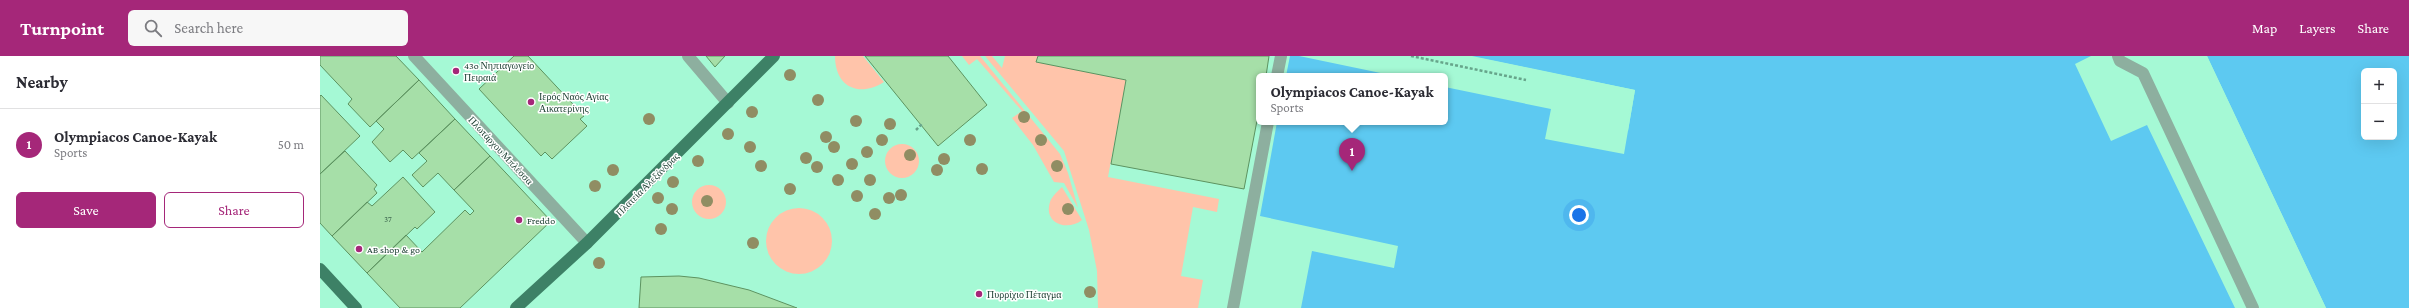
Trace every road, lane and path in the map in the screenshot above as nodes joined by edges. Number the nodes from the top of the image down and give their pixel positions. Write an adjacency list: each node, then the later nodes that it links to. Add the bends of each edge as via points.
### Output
1 (414, 56): 13 (street, Πλωτάρχου Μπλέσσα)
2 (688, 56): 9 (street)
3 (774, 56): 9 (main road, Πλατεία Αλεξάνδρας)
4 (1281, 56): 7 (street)
5 (1411, 56): 8 (path)
6 (2118, 56): 18 (street, via 2120,61 2143,73)
7 (1278, 73)
8 (1526, 80)
9 (728, 103): 13 (main road, Πλατεία Αλεξάνδρας)
10 (922, 124): 12 (path)
11 (1267, 125): 17 (street)
12 (916, 130)
13 (587, 243): 16 (main road, Πλατεία Αλεξάνδρας)
14 (320, 269): 15 (main road)
15 (356, 308)
16 (516, 308)
17 (1234, 308)
18 (2253, 308)

